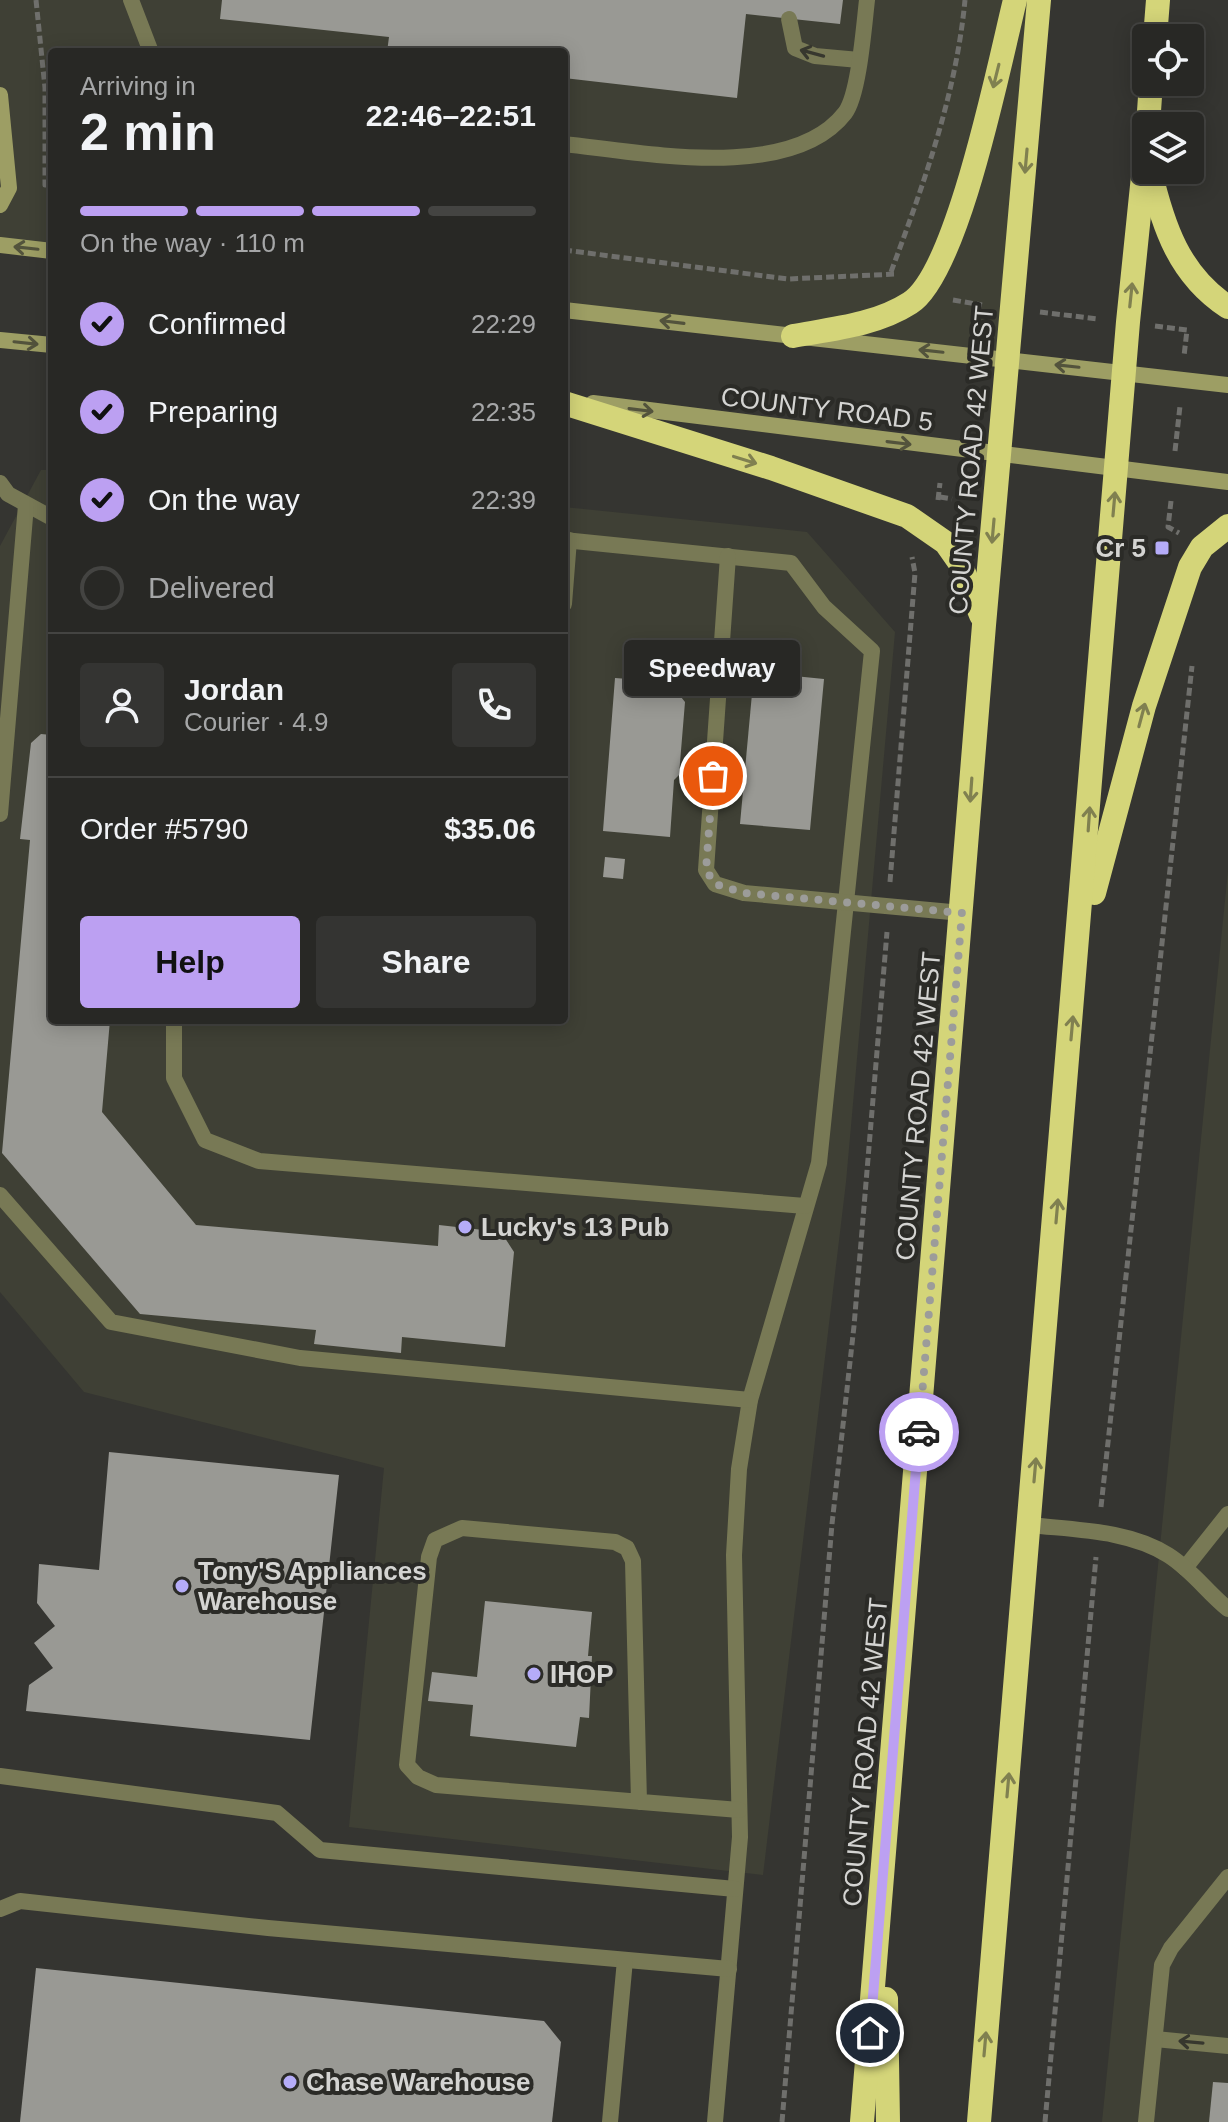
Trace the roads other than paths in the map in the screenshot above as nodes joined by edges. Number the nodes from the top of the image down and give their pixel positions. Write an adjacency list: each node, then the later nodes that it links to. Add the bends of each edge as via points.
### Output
1 (131, 0): 8 (street)
2 (867, 0): 9 (street)
3 (1015, 0): 19 (highway, one-way to 19, via 957,217 926,288 884,316)
4 (1039, 0): 22 (highway, COUNTY ROAD 42 WEST, one-way to 22)
5 (1158, 0): 7 (highway)
6 (789, 19): 9 (street, one-way to 6, via 815,56 795,48)
7 (1156, 24)
8 (149, 48)
9 (859, 60): 11 (street, via 846,112 812,140 755,156 681,156)
10 (0, 95): 14 (main road, via 9,188)
11 (568, 144)
12 (1142, 184): 23 (highway, one-way to 12)
13 (1153, 184): 17 (highway, via 1177,253 1198,283)
14 (0, 205)
15 (0, 245): 16 (main road, one-way to 15)
16 (48, 251)
17 (1228, 307)
18 (568, 310): 19 (main road, one-way to 18)
19 (793, 336): 22 (main road, one-way to 19)
20 (0, 340): 21 (main road, one-way to 21)
21 (48, 345)
22 (1008, 360): 23 (main road, one-way to 22); 27 (highway, COUNTY ROAD 42 WEST)
23 (1124, 373): 24 (main road); 28 (highway)
24 (1228, 385)
25 (568, 401): 27 (main road, COUNTY ROAD 5, one-way to 27)
26 (568, 402): 36 (highway, one-way to 36, via 907,516 931,530 953,553)
27 (999, 454): 28 (main road, COUNTY ROAD 5); 36 (highway, COUNTY ROAD 42 WEST, one-way to 36)
28 (1117, 469): 29 (main road, COUNTY ROAD 5); 40 (highway, one-way to 28)
29 (1228, 482)
30 (0, 483): 31 (street)
31 (26, 505): 32 (street); 37 (street)
32 (48, 516)
33 (1228, 526): 40 (highway, one-way to 33, via 1144,706 1190,567 1202,547)
34 (568, 540): 35 (street)
35 (728, 556): 38 (street, via 791,563 824,607 872,651); 38 (street, via 706,870 715,884 744,893)
36 (984, 625): 39 (highway, COUNTY ROAD 42 WEST, one-way to 39)
37 (0, 814)
38 (846, 904): 39 (street); 43 (street, via 819,1163)
39 (962, 913): 52 (highway, COUNTY ROAD 42 WEST)
40 (1078, 953): 46 (highway, one-way to 40)
41 (174, 1024): 43 (street, via 174,1078 205,1140 259,1161)
42 (0, 1195): 44 (street, via 111,1322 300,1358)
43 (805, 1206): 44 (street)
44 (750, 1400): 51 (street, via 734,1555)
45 (1228, 1514): 47 (street)
46 (1030, 1525): 47 (street, via 1143,1542); 64 (highway, one-way to 46)
47 (1185, 1568): 48 (street)
48 (1228, 1609)
49 (0, 1776): 54 (street, via 277,1813 320,1850)
50 (639, 1802): 50 (street, via 436,1785 407,1765 435,1540 462,1528 615,1542 627,1548 633,1561); 51 (street)
51 (739, 1810): 54 (street)
52 (885, 1856): 62 (highway, COUNTY ROAD 42 WEST); 63 (highway)
53 (1228, 1877): 58 (street, via 1162,1965)
54 (735, 1889): 57 (street)
55 (0, 1909): 56 (street, via 20,1901)
56 (625, 1960): 57 (street); 60 (street)
57 (729, 1969): 61 (street)
58 (1155, 2039): 59 (street, one-way to 58); 65 (street)
59 (1228, 2046)
60 (610, 2122)
61 (715, 2122)
62 (862, 2122)
63 (888, 2122)
64 (979, 2122)
65 (1146, 2122)

